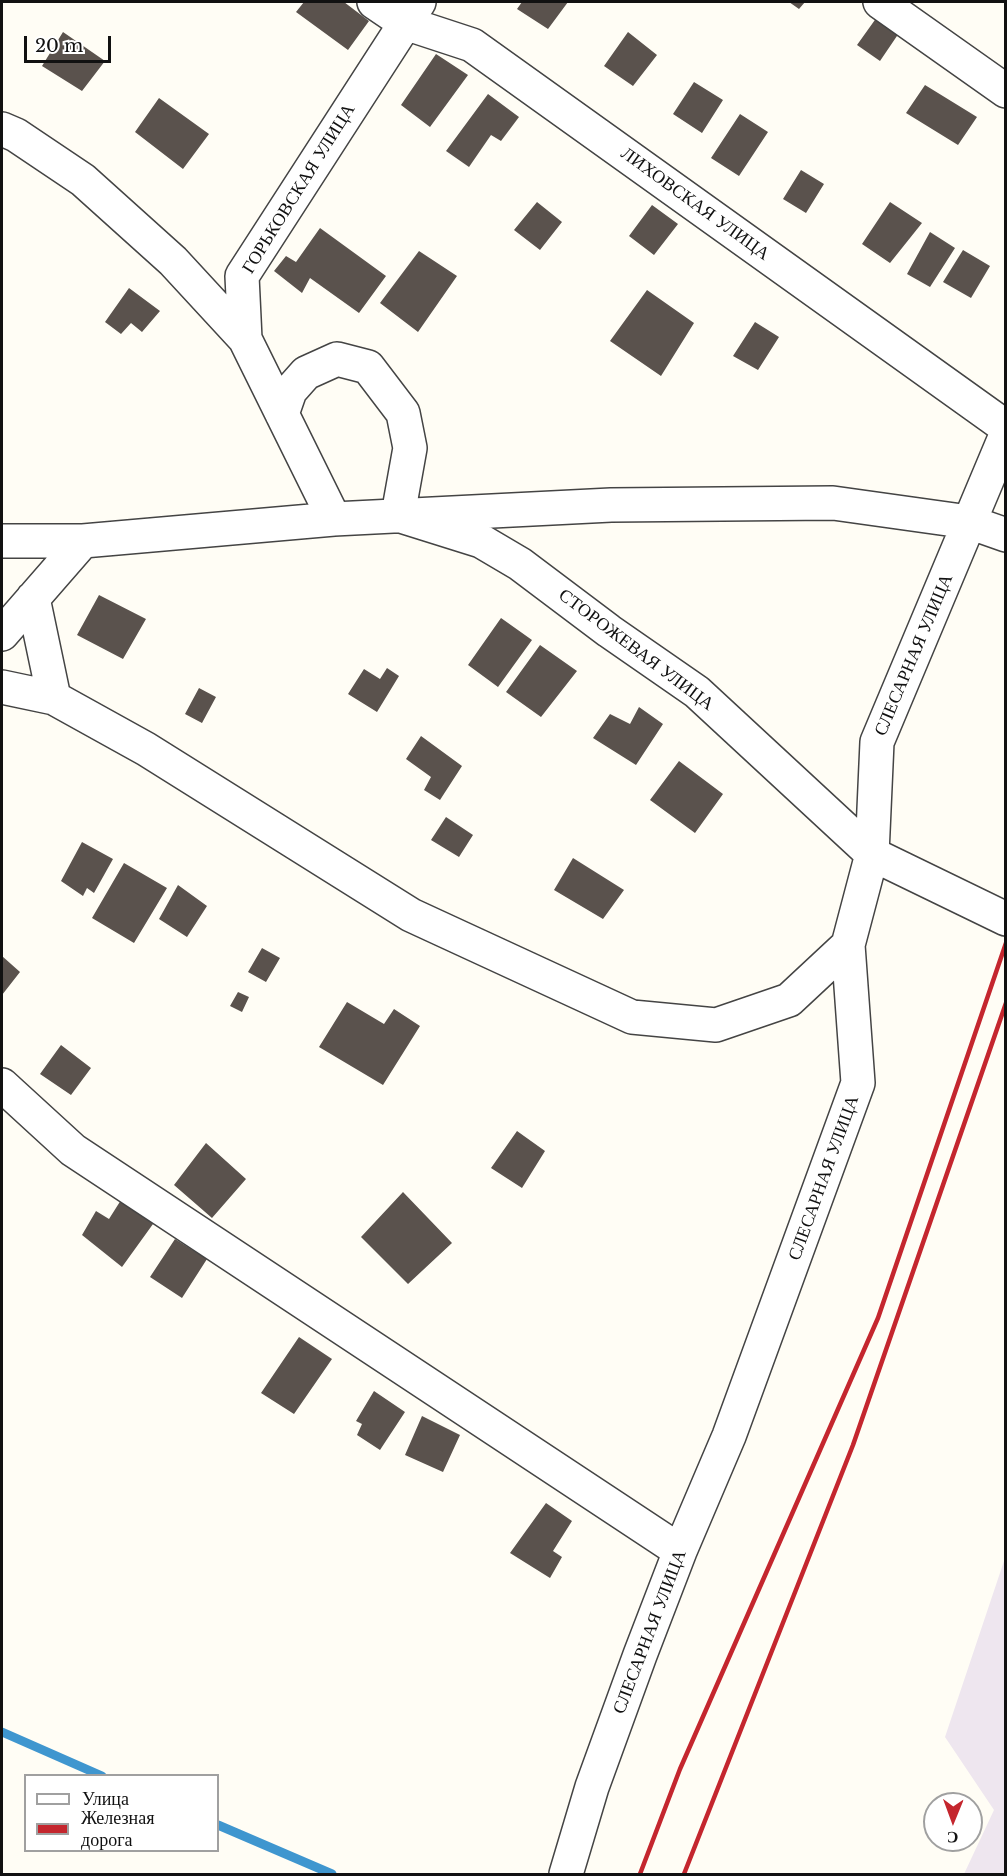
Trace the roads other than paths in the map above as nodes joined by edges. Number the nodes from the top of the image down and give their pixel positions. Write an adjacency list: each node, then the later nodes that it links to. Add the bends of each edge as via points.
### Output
1 (374, 2): 3 (street, ЛИХОВСКАЯ УЛИЦА)
2 (880, 2): 4 (street)
3 (412, 12): 6 (street, ГОРЬКОВСКАЯ УЛИЦА, via 242,276); 8 (street, ЛИХОВСКАЯ УЛИЦА, via 472,45)
4 (1005, 91)
5 (2, 129): 6 (street, via 84,180 173,261)
6 (245, 339): 7 (street, ГОРЬКОВСКАЯ УЛИЦА)
7 (282, 414): 10 (street, via 290,391 306,373 337,359 368,367 403,413 410,448); 11 (street, ГОРЬКОВСКАЯ УЛИЦА)
8 (1005, 427)
9 (1005, 435): 12 (street, СЛЕСАРНАЯ УЛИЦА)
10 (399, 516): 11 (street); 12 (street, via 611,505 833,503); 20 (street, СТОРОЖЕВАЯ УЛИЦА, via 481,541 520,564 697,692)
11 (334, 519): 15 (street)
12 (969, 522): 13 (street); 20 (street, СЛЕСАРНАЯ УЛИЦА, via 877,742)
13 (1005, 535)
14 (2, 541): 15 (street)
15 (83, 541): 16 (street)
16 (33, 598): 17 (street); 19 (street)
17 (2, 634)
18 (2, 687): 19 (street)
19 (54, 698): 22 (street, via 146,749 411,915 632,1017 716,1025 789,1000)
20 (872, 854): 21 (street, СТОРОЖЕВАЯ УЛИЦА); 22 (street, СЛЕСАРНАЯ УЛИЦА)
21 (1005, 919)
22 (848, 945): 24 (street, СЛЕСАРНАЯ УЛИЦА, via 858,1083 729,1436)
23 (2, 1085): 24 (street, via 73,1150)
24 (680, 1551): 25 (street, СЛЕСАРНАЯ УЛИЦА, via 596,1776)
25 (566, 1875)

